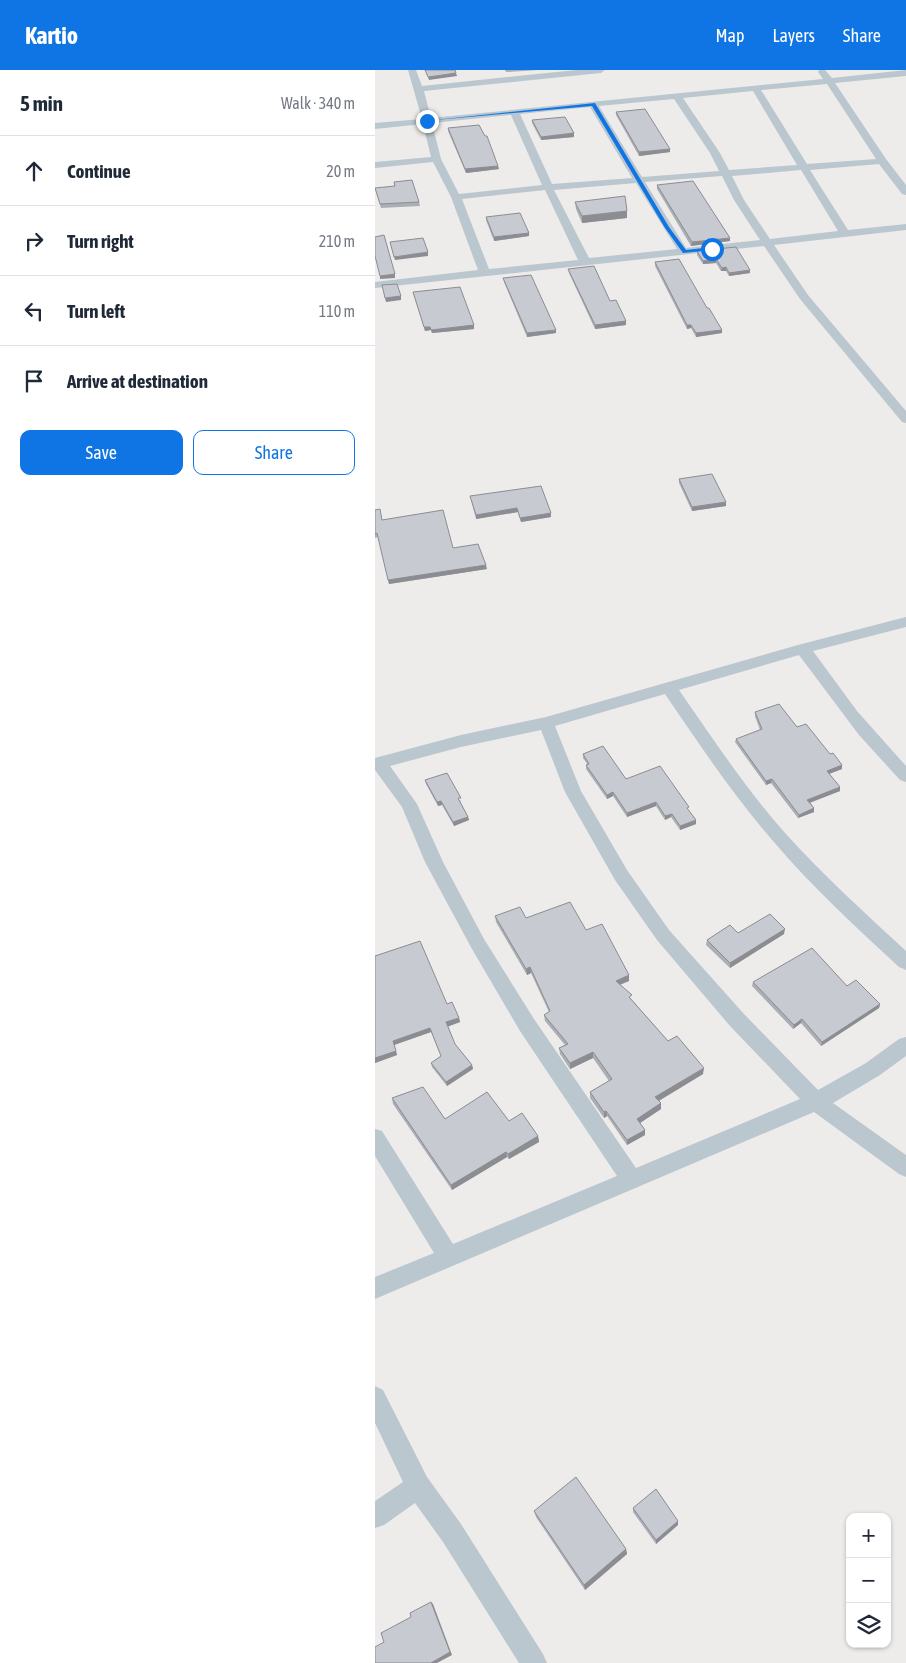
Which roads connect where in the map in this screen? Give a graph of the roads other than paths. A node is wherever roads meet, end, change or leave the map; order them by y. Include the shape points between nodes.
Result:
1 (412, 70) edge
2 (491, 70) edge
3 (601, 70) edge
4 (820, 70) edge
5 (573, 71) edge
6 (906, 74) edge
7 (495, 80) junction
8 (829, 80) junction
9 (755, 87) junction
10 (419, 90) junction
11 (676, 95) junction
12 (593, 104) junction
13 (513, 112) junction
14 (427, 121) junction
15 (375, 126) edge
16 (436, 159) junction
17 (882, 161) junction
18 (375, 165) edge
19 (804, 167) junction
20 (724, 173) junction
21 (639, 180) junction
22 (549, 187) junction
23 (906, 192) edge
24 (456, 197) junction
25 (906, 227) edge
26 (844, 233) junction
27 (766, 241) junction
28 (685, 252) junction
29 (585, 262) junction
30 (485, 274) junction
31 (375, 284) edge
32 (906, 419) edge
33 (906, 622) edge
34 (803, 649) junction
35 (669, 688) junction
36 (547, 723) junction
37 (377, 763) edge
38 (906, 776) edge
39 (906, 962) edge
40 (906, 1045) edge
41 (816, 1102) junction
42 (375, 1138) edge
43 (906, 1167) edge
44 (632, 1180) junction
45 (447, 1256) junction
46 (375, 1288) edge
47 (375, 1398) edge
48 (417, 1486) junction
49 (375, 1516) edge
50 (534, 1663) edge

1 - 10 street
2 - 7 street
3 - 5 street
4 - 8 street
5 - 7 street
6 - 8 street
7 - 10 street
8 - 9 street
8 - 17 street
9 - 11 street
9 - 19 street
10 - 14 street
11 - 12 street
11 - 20 street via 700,129
12 - 13 street
12 - 21 street
13 - 14 street
13 - 22 street
14 - 15 street
14 - 16 street
16 - 18 street
16 - 24 street
17 - 19 street
17 - 23 street
19 - 20 street
19 - 26 street
20 - 21 street
20 - 27 street
21 - 22 street
21 - 28 street
22 - 24 street
22 - 29 street
24 - 30 street
25 - 26 street
26 - 27 street
27 - 28 street
27 - 32 street via 804,297
28 - 29 street
29 - 30 street
30 - 31 street
33 - 34 street
34 - 35 street
34 - 38 street via 847,710
35 - 36 street
35 - 39 street via 720,763 796,857
36 - 37 street
36 - 41 street via 573,792 621,876 663,935 737,1020
37 - 44 street via 409,804 434,862 527,1025
40 - 41 street via 873,1069
41 - 43 street
41 - 44 street
42 - 45 street
44 - 45 street
45 - 46 street
47 - 48 street
48 - 49 street
48 - 50 street via 452,1534

